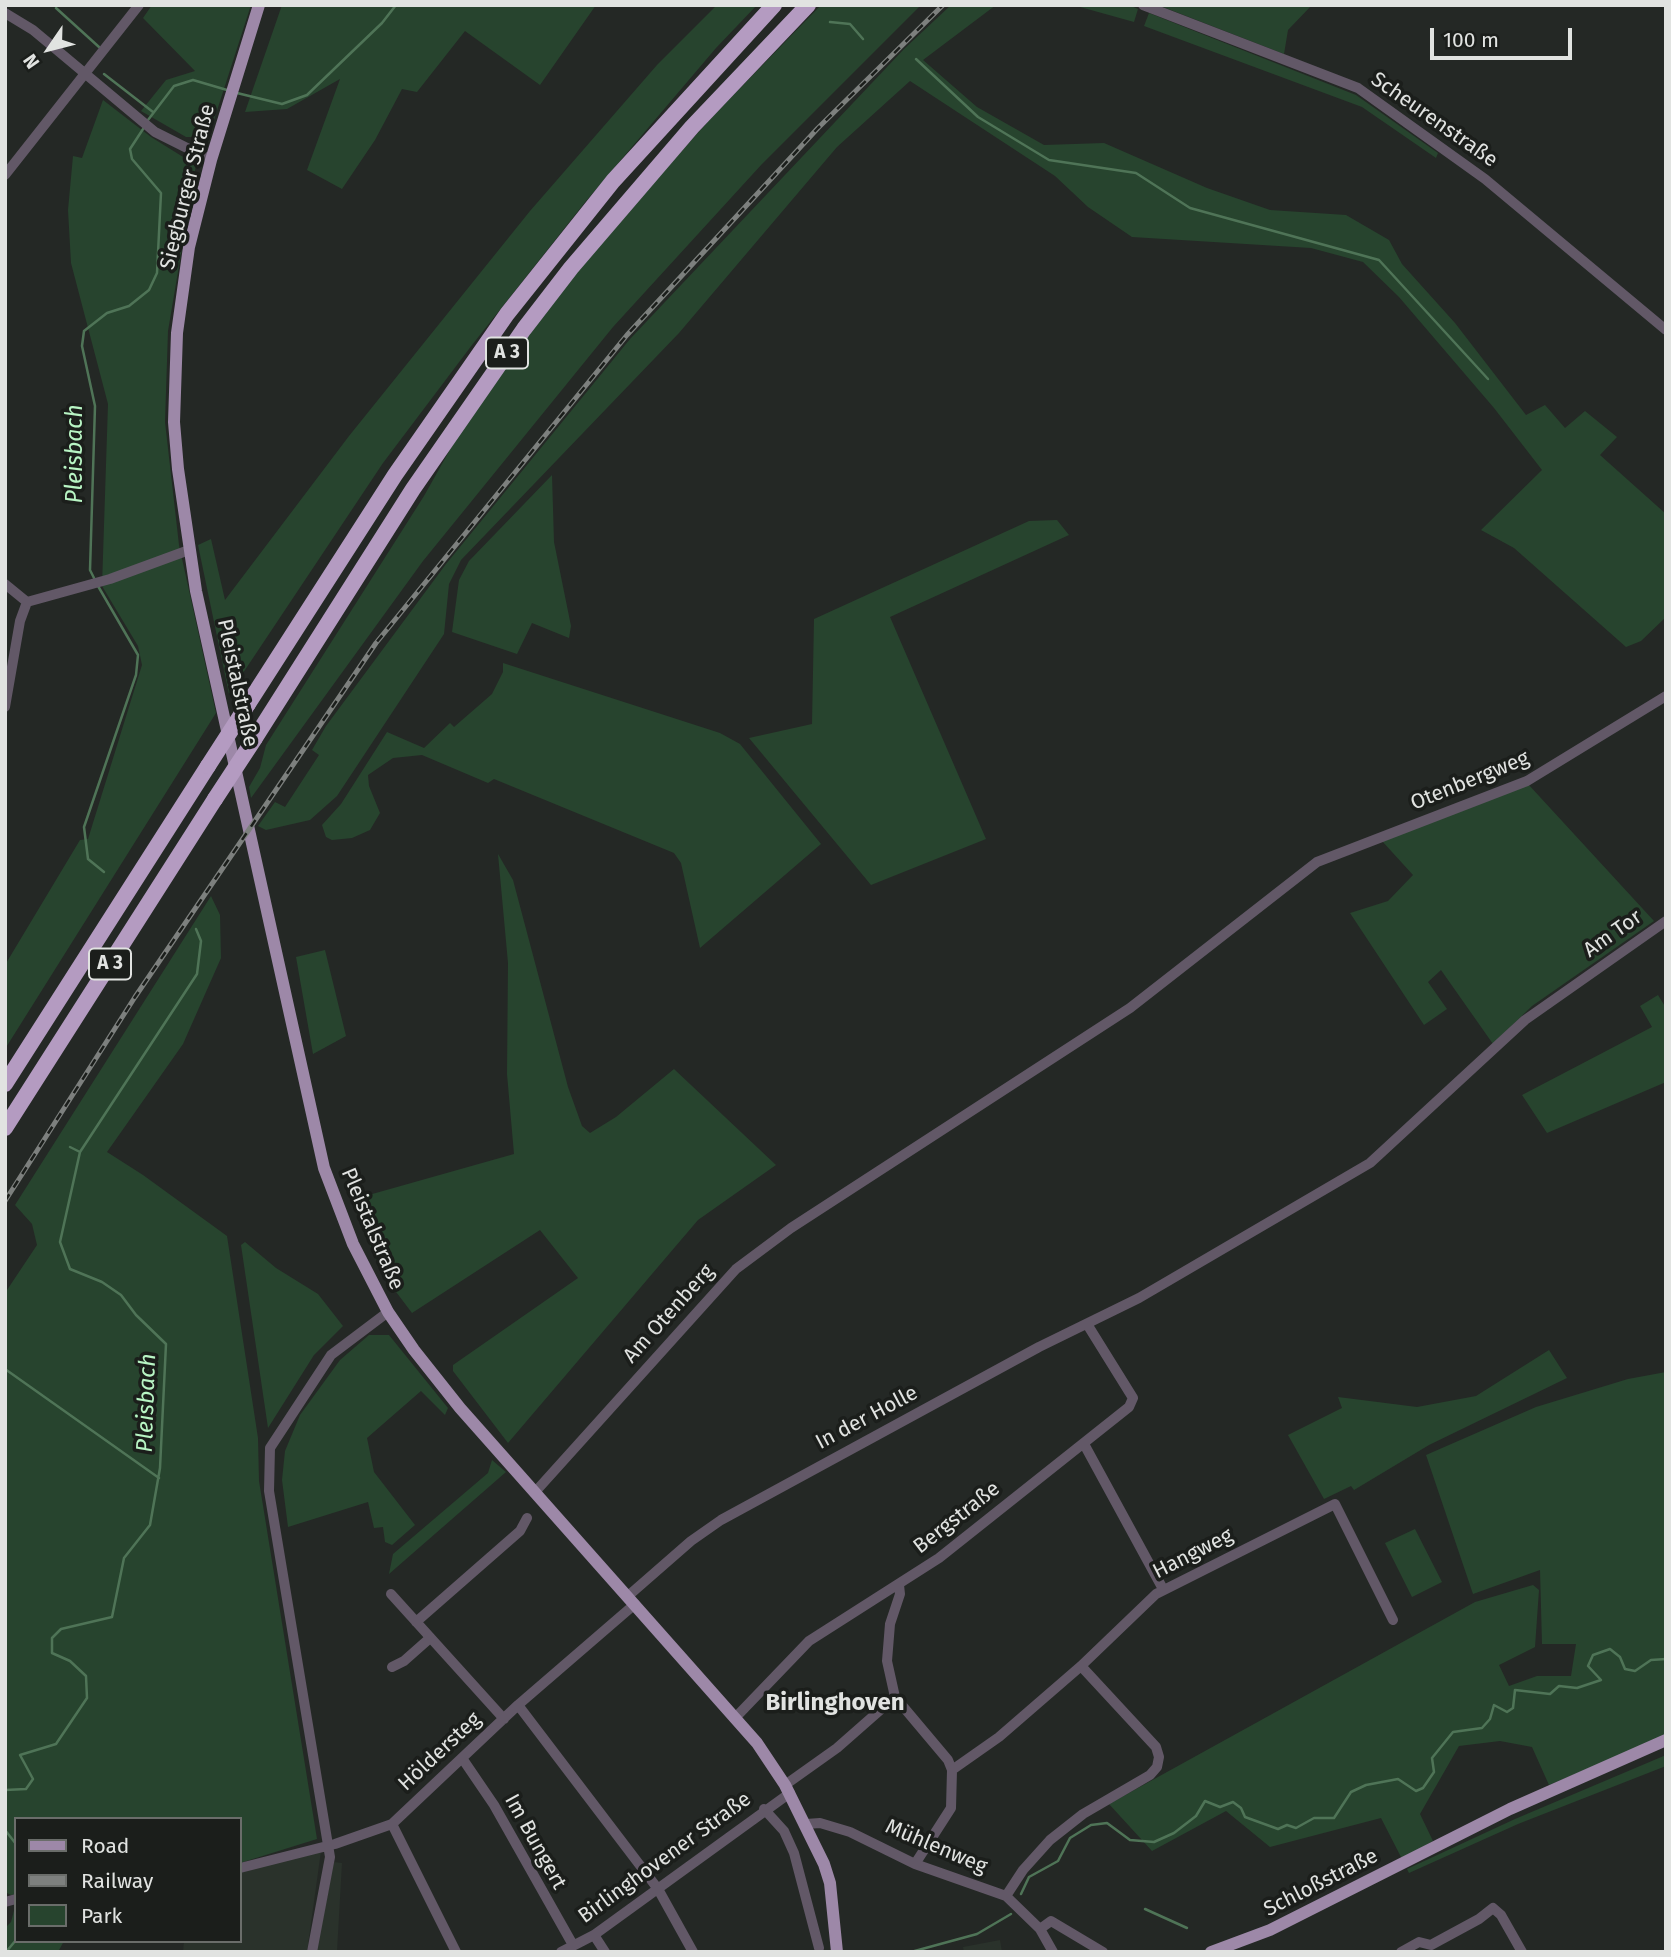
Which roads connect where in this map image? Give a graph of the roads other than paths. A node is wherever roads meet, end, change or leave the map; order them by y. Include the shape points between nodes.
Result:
1 (139, 5) edge
2 (259, 5) edge
3 (774, 5) edge
4 (808, 5) edge
5 (1143, 5) edge
6 (5, 13) edge
7 (86, 75) junction
8 (211, 160) junction
9 (5, 175) edge
10 (1666, 330) edge
11 (189, 550) junction
12 (5, 584) edge
13 (26, 602) junction
14 (1666, 695) edge
15 (5, 707) edge
16 (1666, 921) edge
17 (5, 1084) edge
18 (5, 1128) edge
19 (854, 1188) joint
20 (1139, 1298) joint
21 (388, 1312) junction
22 (1087, 1324) junction
23 (1084, 1444) junction
24 (536, 1491) junction
25 (527, 1518) dead end
26 (899, 1585) junction
27 (1163, 1589) junction
28 (391, 1594) dead end
29 (632, 1600) junction
30 (1393, 1620) dead end
31 (415, 1622) junction
32 (430, 1638) junction
33 (1081, 1666) junction
34 (392, 1667) dead end
35 (895, 1697) junction
36 (519, 1705) junction
37 (504, 1718) junction
38 (735, 1718) junction
39 (1666, 1740) edge
40 (462, 1758) junction
41 (951, 1770) junction
42 (788, 1789) junction
43 (764, 1809) junction
44 (392, 1824) junction
45 (806, 1824) junction
46 (329, 1845) junction
47 (915, 1864) junction
48 (242, 1867) edge
49 (658, 1889) junction
50 (1006, 1896) junction
51 (1040, 1929) junction
52 (594, 1935) junction
53 (573, 1945) junction
54 (819, 1948) dead end
55 (1228, 1950) edge
56 (312, 1952) edge
57 (456, 1952) edge
58 (561, 1952) edge
59 (604, 1952) edge
60 (693, 1952) edge
61 (837, 1952) edge
62 (1053, 1952) edge
63 (1103, 1952) edge
64 (1211, 1952) edge
65 (1401, 1952) edge
66 (1522, 1952) edge

1 - 7 street
2 - 8 main road, Siegburger Straße
3 - 17 highway, A 3, bridge via 613,181 508,314 395,475
4 - 18 highway, A 3, bridge via 682,137 524,329 413,489
5 - 10 street, Scheurenstraße via 1358,88 1485,179
6 - 7 street via 33,30
7 - 8 street via 155,132
7 - 9 street
8 - 11 main road, Siegburger Straße via 189,247 177,333 174,422
11 - 13 street via 110,579
11 - 21 main road, Pleistalstraße via 324,1168 353,1244
12 - 13 street
13 - 15 street
14 - 19 street, Otenbergweg via 1527,781 1317,862 1130,1008
16 - 20 street, Am Tor via 1525,1020 1370,1163
19 - 24 street, Am Otenberg via 736,1269
20 - 22 street, In der Holle
21 - 24 main road, Pleistalstraße via 460,1408
21 - 46 street via 331,1355 270,1448 270,1490
22 - 23 street, Bergstraße via 1133,1398 1129,1407
22 - 29 street, In der Holle via 721,1520 691,1541
23 - 26 street, Bergstraße
23 - 27 street
24 - 29 main road, Pleistalstraße
25 - 31 street via 520,1531
26 - 35 street via 887,1661
26 - 38 street, Bergstraße via 803,1646
27 - 30 street, Hangweg via 1335,1504
27 - 33 street, Hangweg
28 - 31 street
29 - 36 street, Höldersteg
29 - 38 main road, Pleistalstraße
31 - 32 street
32 - 34 street
32 - 37 street
33 - 41 street, Hangweg via 999,1737
33 - 50 street via 1156,1747 1157,1767 1050,1840
35 - 41 street via 948,1760
35 - 42 street, Birlinghovener Straße
36 - 37 street, Höldersteg
36 - 49 street
37 - 40 street, Höldersteg
38 - 42 main road, Pleistalstraße
39 - 55 main road, Schloßstraße via 1570,1781
40 - 44 street, Höldersteg
40 - 53 street, Im Bungert via 494,1805
41 - 47 street via 951,1808
42 - 43 street, Birlinghovener Straße
42 - 45 main road, Pleistalstraße
43 - 49 street, Birlinghovener Straße
43 - 54 street via 784,1831 794,1853
44 - 46 street, Höldersteg
44 - 57 street
45 - 47 street, Mühlenweg via 850,1832
45 - 61 main road, Pleistalstraße via 830,1883
46 - 48 street, Höldersteg
46 - 56 street
47 - 50 street, Mühlenweg
49 - 52 street, Birlinghovener Straße
49 - 60 street
50 - 51 street, Mühlenweg
51 - 62 street, Mühlenweg
51 - 63 street via 1051,1921
52 - 53 street, Birlinghovener Straße
52 - 59 street
53 - 58 street, Birlinghovener Straße
55 - 64 main road, Schloßstraße
65 - 66 street via 1419,1942 1431,1945 1493,1908 1502,1915

